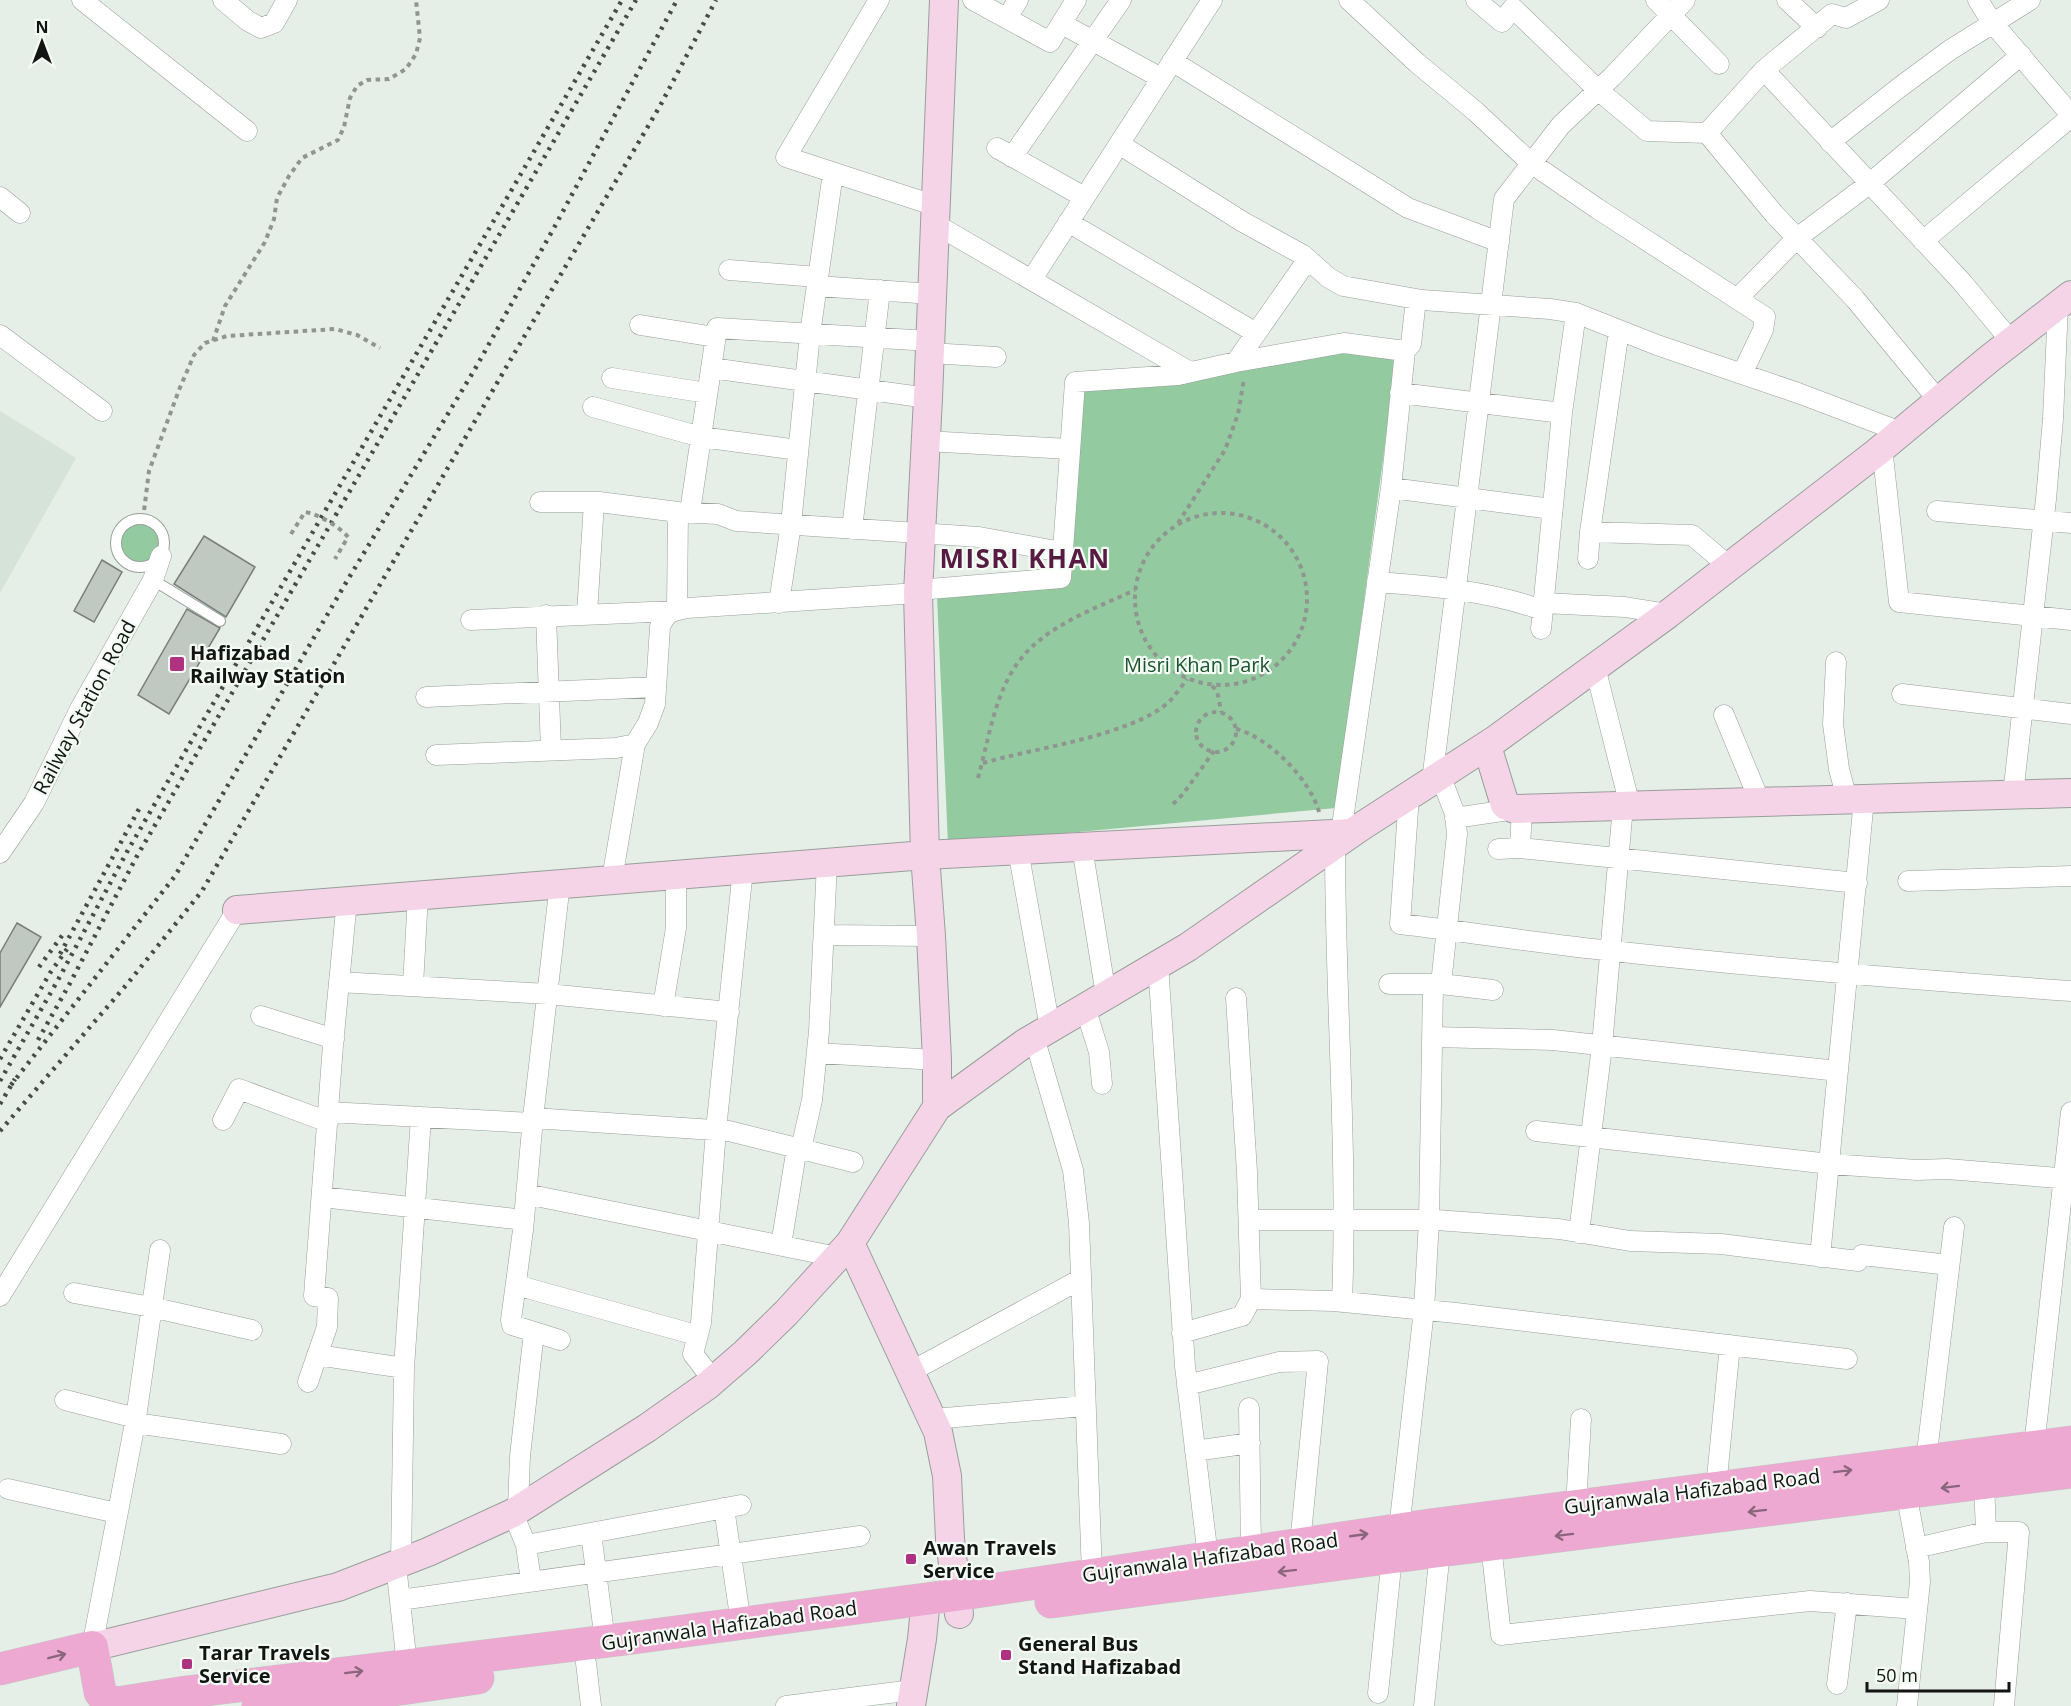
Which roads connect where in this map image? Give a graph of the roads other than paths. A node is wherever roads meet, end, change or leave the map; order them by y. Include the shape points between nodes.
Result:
1 (82, 0) edge
2 (223, 0) edge
3 (287, 0) edge
4 (879, 0) edge
5 (944, 0) edge
6 (973, 0) edge
7 (1018, 0) edge
8 (1076, 0) edge
9 (1121, 0) edge
10 (1212, 0) edge
11 (1349, 0) edge
12 (1476, 0) edge
13 (1656, 0) edge
14 (1685, 0) edge
15 (1787, 0) edge
16 (1879, 0) edge
17 (1978, 0) edge
18 (2030, 0) edge
19 (1671, 15) junction
20 (1007, 18) junction
21 (1993, 23) junction
22 (1062, 24) junction
23 (1817, 28) junction
24 (1092, 41) junction
25 (2021, 55) junction
26 (1172, 61) junction
27 (1719, 64) dead end
28 (1764, 70) junction
29 (1161, 78) junction
30 (1598, 90) junction
31 (2071, 116) edge
32 (247, 131) dead end
33 (1707, 133) junction
34 (1830, 142) junction
35 (1119, 144) junction
36 (1531, 163) junction
37 (833, 173) junction
38 (1869, 184) junction
39 (0, 197) edge
40 (1084, 197) junction
41 (20, 213) dead end
42 (935, 215) junction
43 (1068, 222) junction
44 (1797, 238) junction
45 (1923, 241) junction
46 (1499, 242) junction
47 (1308, 259) junction
48 (729, 270) dead end
49 (1032, 279) junction
50 (818, 281) junction
51 (880, 290) junction
52 (932, 294) junction
53 (1416, 299) junction
54 (1737, 299) junction
55 (2064, 300) edge
56 (1491, 306) junction
57 (1576, 314) junction
58 (640, 324) dead end
59 (1619, 330) junction
60 (1256, 333) junction
61 (810, 334) junction
62 (0, 335) edge
63 (715, 337) junction
64 (875, 337) junction
65 (2011, 341) junction
66 (930, 347) junction
67 (1404, 351) junction
68 (996, 357) dead end
69 (1240, 361) junction
70 (711, 368) junction
71 (1190, 372) junction
72 (1742, 374) junction
73 (612, 378) dead end
74 (805, 381) junction
75 (869, 390) junction
76 (707, 393) junction
77 (1400, 393) junction
78 (928, 398) junction
79 (1938, 400) junction
80 (1479, 403) junction
81 (593, 407) dead end
82 (102, 411) dead end
83 (1562, 413) junction
84 (2062, 420) edge
85 (701, 437) junction
86 (1891, 439) junction
87 (926, 441) junction
88 (1069, 449) junction
89 (798, 450) junction
90 (1390, 488) junction
91 (1467, 497) junction
92 (540, 502) dead end
93 (594, 502) junction
94 (1552, 509) junction
95 (1937, 511) dead end
96 (684, 512) junction
97 (2044, 520) junction
98 (2071, 523) edge
99 (791, 524) junction
100 (852, 529) junction
101 (1590, 532) junction
102 (921, 533) junction
103 (1062, 552) junction
104 (161, 556) junction
105 (1588, 559) dead end
106 (1729, 566) junction
107 (153, 580) junction
108 (1377, 582) junction
109 (1455, 589) junction
110 (918, 592) junction
111 (779, 603) junction
112 (676, 610) junction
113 (587, 614) junction
114 (1542, 614) junction
115 (1668, 614) junction
116 (546, 615) junction
117 (2033, 615) junction
118 (471, 620) dead end
119 (2071, 620) edge
120 (220, 621) dead end
121 (1836, 662) dead end
122 (1595, 668) junction
123 (656, 687) junction
124 (549, 692) junction
125 (1902, 694) dead end
126 (426, 697) dead end
127 (2023, 708) junction
128 (2071, 714) edge
129 (1724, 715) dead end
130 (635, 744) junction
131 (1487, 746) junction
132 (551, 750) junction
133 (436, 755) dead end
134 (1427, 784) junction
135 (2071, 793) edge
136 (2013, 795) junction
137 (1856, 799) junction
138 (1760, 802) junction
139 (1626, 806) junction
140 (1519, 809) junction
141 (1455, 818) junction
142 (1338, 836) junction
143 (1082, 847) junction
144 (1520, 848) junction
145 (1498, 849) dead end
146 (1018, 850) junction
147 (0, 854) edge
148 (925, 855) junction
149 (1618, 858) junction
150 (827, 863) junction
151 (743, 869) junction
152 (676, 874) junction
153 (2071, 876) edge
154 (612, 879) junction
155 (1908, 881) dead end
156 (560, 884) junction
157 (1857, 884) junction
158 (418, 895) junction
159 (347, 900) junction
160 (237, 910) joint
161 (1446, 929) junction
162 (824, 934) junction
163 (931, 936) junction
164 (1610, 951) junction
165 (1158, 964) junction
166 (1848, 974) junction
167 (339, 982) junction
168 (1389, 984) dead end
169 (1437, 984) junction
170 (413, 986) junction
171 (1493, 990) dead end
172 (2071, 991) edge
173 (548, 994) junction
174 (1236, 998) dead end
175 (1095, 1001) junction
176 (663, 1006) junction
177 (729, 1012) junction
178 (261, 1016) dead end
179 (1042, 1033) junction
180 (1433, 1037) junction
181 (334, 1039) junction
182 (1602, 1046) junction
183 (817, 1053) junction
184 (937, 1060) junction
185 (1838, 1071) junction
186 (1102, 1084) dead end
187 (937, 1107) junction
188 (2071, 1112) edge
189 (328, 1117) junction
190 (421, 1118) junction
191 (223, 1120) dead end
192 (533, 1121) junction
193 (716, 1130) junction
194 (1536, 1131) dead end
195 (1590, 1138) junction
196 (799, 1148) junction
197 (854, 1162) dead end
198 (1830, 1164) junction
199 (2067, 1179) edge
200 (526, 1194) junction
201 (322, 1197) junction
202 (415, 1207) junction
203 (524, 1220) junction
204 (1249, 1220) junction
205 (1430, 1220) junction
206 (1344, 1221) junction
207 (1954, 1227) dead end
208 (708, 1231) junction
209 (1579, 1233) junction
210 (781, 1245) junction
211 (159, 1250) dead end
212 (843, 1250) junction
213 (1820, 1257) junction
214 (1949, 1266) junction
215 (1081, 1279) junction
216 (516, 1285) junction
217 (74, 1293) dead end
218 (0, 1296) edge
219 (1251, 1299) junction
220 (1342, 1302) junction
221 (152, 1307) junction
222 (1424, 1310) junction
223 (252, 1330) dead end
224 (534, 1332) junction
225 (1182, 1333) junction
226 (696, 1335) junction
227 (560, 1340) dead end
228 (1730, 1345) junction
229 (317, 1355) junction
230 (1847, 1359) dead end
231 (404, 1368) junction
232 (910, 1372) junction
233 (713, 1380) junction
234 (308, 1382) dead end
235 (1187, 1386) junction
236 (65, 1400) dead end
237 (1085, 1406) junction
238 (1249, 1407) dead end
239 (933, 1419) junction
240 (1581, 1419) dead end
241 (135, 1420) junction
242 (2071, 1442) edge
243 (1250, 1443) junction
244 (281, 1444) dead end
245 (2034, 1447) junction
246 (1195, 1451) junction
247 (1926, 1461) junction
248 (2071, 1472) edge
249 (1984, 1482) junction
250 (1716, 1488) junction
251 (8, 1489) dead end
252 (1906, 1492) junction
253 (1576, 1506) junction
254 (516, 1511) junction
255 (117, 1513) junction
256 (1986, 1532) junction
257 (591, 1533) junction
258 (860, 1536) dead end
259 (1396, 1543) junction
260 (1300, 1544) junction
261 (526, 1545) junction
262 (1491, 1545) junction
263 (1916, 1548) junction
264 (1251, 1551) junction
265 (1440, 1551) junction
266 (732, 1554) junction
267 (1208, 1557) junction
268 (398, 1564) junction
269 (596, 1573) junction
270 (1092, 1574) junction
271 (531, 1581) junction
272 (400, 1600) junction
273 (1847, 1603) junction
274 (942, 1606) junction
275 (1917, 1609) junction
276 (741, 1623) junction
277 (92, 1647) junction
278 (596, 1652) junction
279 (407, 1665) junction
280 (0, 1669) edge
281 (1837, 1684) dead end
282 (1378, 1694) dead end
283 (912, 1698) edge
284 (330, 1702) edge
285 (258, 1706) edge
286 (591, 1706) edge
287 (786, 1706) edge
288 (1424, 1706) edge
289 (1906, 1706) edge
290 (2004, 1706) edge

1 - 32 street
2 - 3 street via 261,28 274,23
4 - 37 street via 786,157
5 - 42 street
6 - 20 street
7 - 20 street
8 - 22 street
9 - 24 street
10 - 26 street
11 - 36 street
12 - 30 street via 1502,22 1513,8
13 - 19 street
14 - 19 street
15 - 23 street
16 - 23 street via 1846,18 1832,14
17 - 21 street
18 - 21 street
19 - 27 street
19 - 30 street
20 - 22 street via 1050,42
21 - 25 street
21 - 34 street via 1950,50
22 - 24 street
23 - 28 street
24 - 29 street
24 - 40 street via 1005,153
25 - 31 street
25 - 38 street
26 - 29 street
26 - 46 street via 1408,208
28 - 33 street
28 - 34 street
29 - 35 street
30 - 33 street via 1647,131
30 - 36 street via 1561,124
31 - 45 street
33 - 44 street
34 - 38 street
35 - 40 street
35 - 47 street
36 - 46 street via 1504,199
36 - 54 street
37 - 42 street
37 - 50 street
38 - 44 street
38 - 45 street
39 - 41 street
40 - 43 street
42 - 49 street
42 - 52 street
43 - 49 street
43 - 60 street
44 - 54 street
44 - 79 street via 1855,299
45 - 65 street
46 - 56 street
47 - 53 street via 1343,286
47 - 60 street
48 - 50 street
49 - 71 street
50 - 51 street
50 - 61 street
51 - 52 street
51 - 64 street
52 - 66 street
53 - 56 street
53 - 67 street via 1411,344
54 - 72 street via 1765,317 1763,330
55 - 65 street
55 - 84 street
56 - 57 street
56 - 80 street
57 - 59 street
57 - 83 street
58 - 63 street
59 - 72 street
59 - 101 street
60 - 69 street
61 - 63 street via 717,328
61 - 64 street
61 - 74 street
62 - 82 street
63 - 70 street
64 - 66 street
64 - 75 street
65 - 79 street
66 - 68 street
66 - 78 street
67 - 69 street via 1344,343
67 - 77 street
69 - 71 street
70 - 74 street
70 - 76 street
71 - 88 street via 1076,381
72 - 86 street via 1798,393
73 - 76 street
74 - 75 street
74 - 89 street
75 - 78 street
75 - 100 street
76 - 85 street
77 - 80 street
77 - 90 street
78 - 87 street
79 - 86 street
80 - 83 street
80 - 91 street
81 - 85 street
83 - 94 street
84 - 97 street
85 - 89 street
85 - 96 street
86 - 106 street
86 - 117 street via 1899,602
87 - 88 street
87 - 102 street
88 - 103 street
89 - 99 street
90 - 91 street
90 - 108 street
91 - 94 street
91 - 109 street
92 - 93 street
93 - 96 street
93 - 113 street
94 - 114 street
95 - 97 street
96 - 99 street via 718,514 736,521
96 - 112 street
97 - 98 street
97 - 117 street
99 - 100 street
99 - 111 street
100 - 102 street
101 - 105 street
101 - 106 street via 1692,535
102 - 103 street via 980,537
102 - 110 street
103 - 110 street via 1061,578
104 - 104 lane via 148,566 125,562 117,552 116,541 122,526 143,519 156,525 165,544
104 - 107 street, Railway Station Road
106 - 115 street
107 - 120 lane
107 - 147 street, Railway Station Road via 80,709 34,802
108 - 109 street
108 - 142 street
109 - 114 street via 1518,602
109 - 134 street
110 - 111 street
110 - 148 street
111 - 112 street
112 - 113 street
112 - 123 street via 664,618 660,627
113 - 116 street
114 - 115 street via 1625,607
115 - 122 street
116 - 118 street
116 - 124 street
117 - 119 street
117 - 127 street
121 - 137 street via 1833,724 1839,770
122 - 131 street
122 - 139 street
123 - 124 street
123 - 130 street via 648,723
124 - 126 street
124 - 132 street
125 - 127 street
127 - 128 street
127 - 136 street
129 - 138 street
130 - 132 street
130 - 154 street
131 - 134 street
131 - 140 street via 1505,805
132 - 133 street
134 - 141 street
134 - 142 street
134 - 161 street via 1401,924
135 - 136 street
136 - 137 street
137 - 138 street
137 - 157 street
138 - 139 street
139 - 140 street
139 - 149 street
140 - 141 street
140 - 144 street
141 - 161 street via 1457,834
142 - 143 street
142 - 165 street via 1188,947
142 - 206 street via 1337,992
143 - 146 street
143 - 175 street
144 - 145 street
144 - 149 street
146 - 148 street
146 - 179 street
148 - 150 street
148 - 163 street
149 - 157 street
149 - 164 street
150 - 151 street
150 - 162 street
151 - 152 street
151 - 177 street
152 - 154 street
152 - 176 street via 676,928
153 - 155 street
154 - 156 street
156 - 158 street
156 - 173 street
157 - 166 street
158 - 159 street
158 - 170 street
159 - 160 street
159 - 167 street
160 - 218 street
161 - 164 street
161 - 169 street
162 - 163 street
162 - 183 street
163 - 184 street
164 - 166 street
164 - 182 street
165 - 175 street
165 - 225 street
166 - 172 street
166 - 185 street
167 - 170 street
167 - 181 street
168 - 169 street
169 - 171 street
169 - 180 street
170 - 173 street
173 - 176 street
173 - 192 street
174 - 204 street
175 - 179 street
175 - 186 street
176 - 177 street
177 - 193 street
178 - 181 street
179 - 187 street
179 - 215 street via 1073,1170
180 - 182 street via 1553,1040
180 - 205 street
181 - 189 street
182 - 185 street
182 - 195 street
183 - 184 street
183 - 196 street via 812,1100
184 - 187 street
185 - 198 street
187 - 212 street
188 - 199 street
189 - 190 street
189 - 191 street via 239,1089
189 - 201 street
190 - 192 street
190 - 202 street
192 - 193 street
192 - 200 street
193 - 196 street
193 - 208 street
194 - 195 street
195 - 198 street
195 - 209 street
196 - 197 street
196 - 210 street
198 - 199 street
198 - 213 street
199 - 245 street
200 - 203 street
200 - 208 street
201 - 202 street
201 - 229 street via 314,1296 328,1298 327,1327
202 - 203 street
202 - 231 street
203 - 216 street
204 - 206 street
204 - 219 street
205 - 206 street
205 - 209 street
205 - 222 street
206 - 220 street
207 - 214 street
208 - 210 street
208 - 226 street via 701,1323
209 - 213 street via 1630,1241 1721,1244
210 - 212 street
211 - 221 street
212 - 232 street
212 - 233 street via 786,1313
213 - 214 street via 1858,1261 1862,1255
214 - 247 street
215 - 232 street
215 - 237 street
216 - 224 street via 512,1325
216 - 226 street
217 - 221 street
219 - 220 street
219 - 225 street via 1242,1316
220 - 222 street
221 - 223 street
221 - 241 street
222 - 228 street
222 - 259 street
224 - 227 street
224 - 254 street
225 - 235 street
226 - 233 street via 693,1354
228 - 230 street
228 - 250 street
229 - 231 street
229 - 234 street
231 - 268 street
232 - 239 street
233 - 254 street via 647,1428
235 - 246 street
235 - 260 street via 1279,1362 1318,1361
236 - 241 street
237 - 239 street
237 - 270 street
238 - 243 street
239 - 274 street via 947,1476 950,1539
240 - 253 street
241 - 244 street
241 - 255 street
242 - 245 main road, Gujranwala Hafizabad Road
243 - 246 street
243 - 264 street
245 - 247 main road, Gujranwala Hafizabad Road
246 - 267 street
250 -> 247 main road, Gujranwala Hafizabad Road
248 - 249 main road, Gujranwala Hafizabad Road
249 -> 252 main road, Gujranwala Hafizabad Road
249 - 256 street
250 - 253 main road, Gujranwala Hafizabad Road
251 - 255 street
252 -> 262 main road, Gujranwala Hafizabad Road
252 - 263 street
253 - 259 main road, Gujranwala Hafizabad Road
254 - 261 street
254 - 268 street
255 - 277 street
256 - 263 street
256 - 290 street via 2019,1532
257 - 261 street
257 - 266 street via 732,1507
257 - 269 street
258 - 266 street
260 -> 259 main road, Gujranwala Hafizabad Road
259 - 265 main road, Gujranwala Hafizabad Road
259 -> 274 main road, Gujranwala Hafizabad Road
259 - 282 street
260 - 264 main road, Gujranwala Hafizabad Road
261 - 271 street
262 - 265 main road, Gujranwala Hafizabad Road
262 - 273 street via 1501,1635 1810,1601
263 - 275 street via 1920,1582
264 - 267 main road, Gujranwala Hafizabad Road
265 - 288 street
266 - 269 street
266 - 276 street
267 - 270 main road, Gujranwala Hafizabad Road
268 - 272 street
268 - 277 street via 338,1587
269 - 271 street
269 - 278 street
270 - 274 main road, Gujranwala Hafizabad Road
271 - 272 street
272 - 279 street
273 - 275 street
273 - 281 street
274 - 276 main road, Gujranwala Hafizabad Road
274 - 278 main road, Gujranwala Hafizabad Road
274 - 283 street
275 - 289 street
276 - 278 main road, Gujranwala Hafizabad Road
277 -> 279 main road, Gujranwala Hafizabad Road via 100,1692 106,1700 117,1703
280 -> 277 main road
278 - 279 main road, Gujranwala Hafizabad Road
278 - 284 main road, Gujranwala Hafizabad Road
278 - 286 street
283 - 287 street
284 - 285 main road, Gujranwala Hafizabad Road

